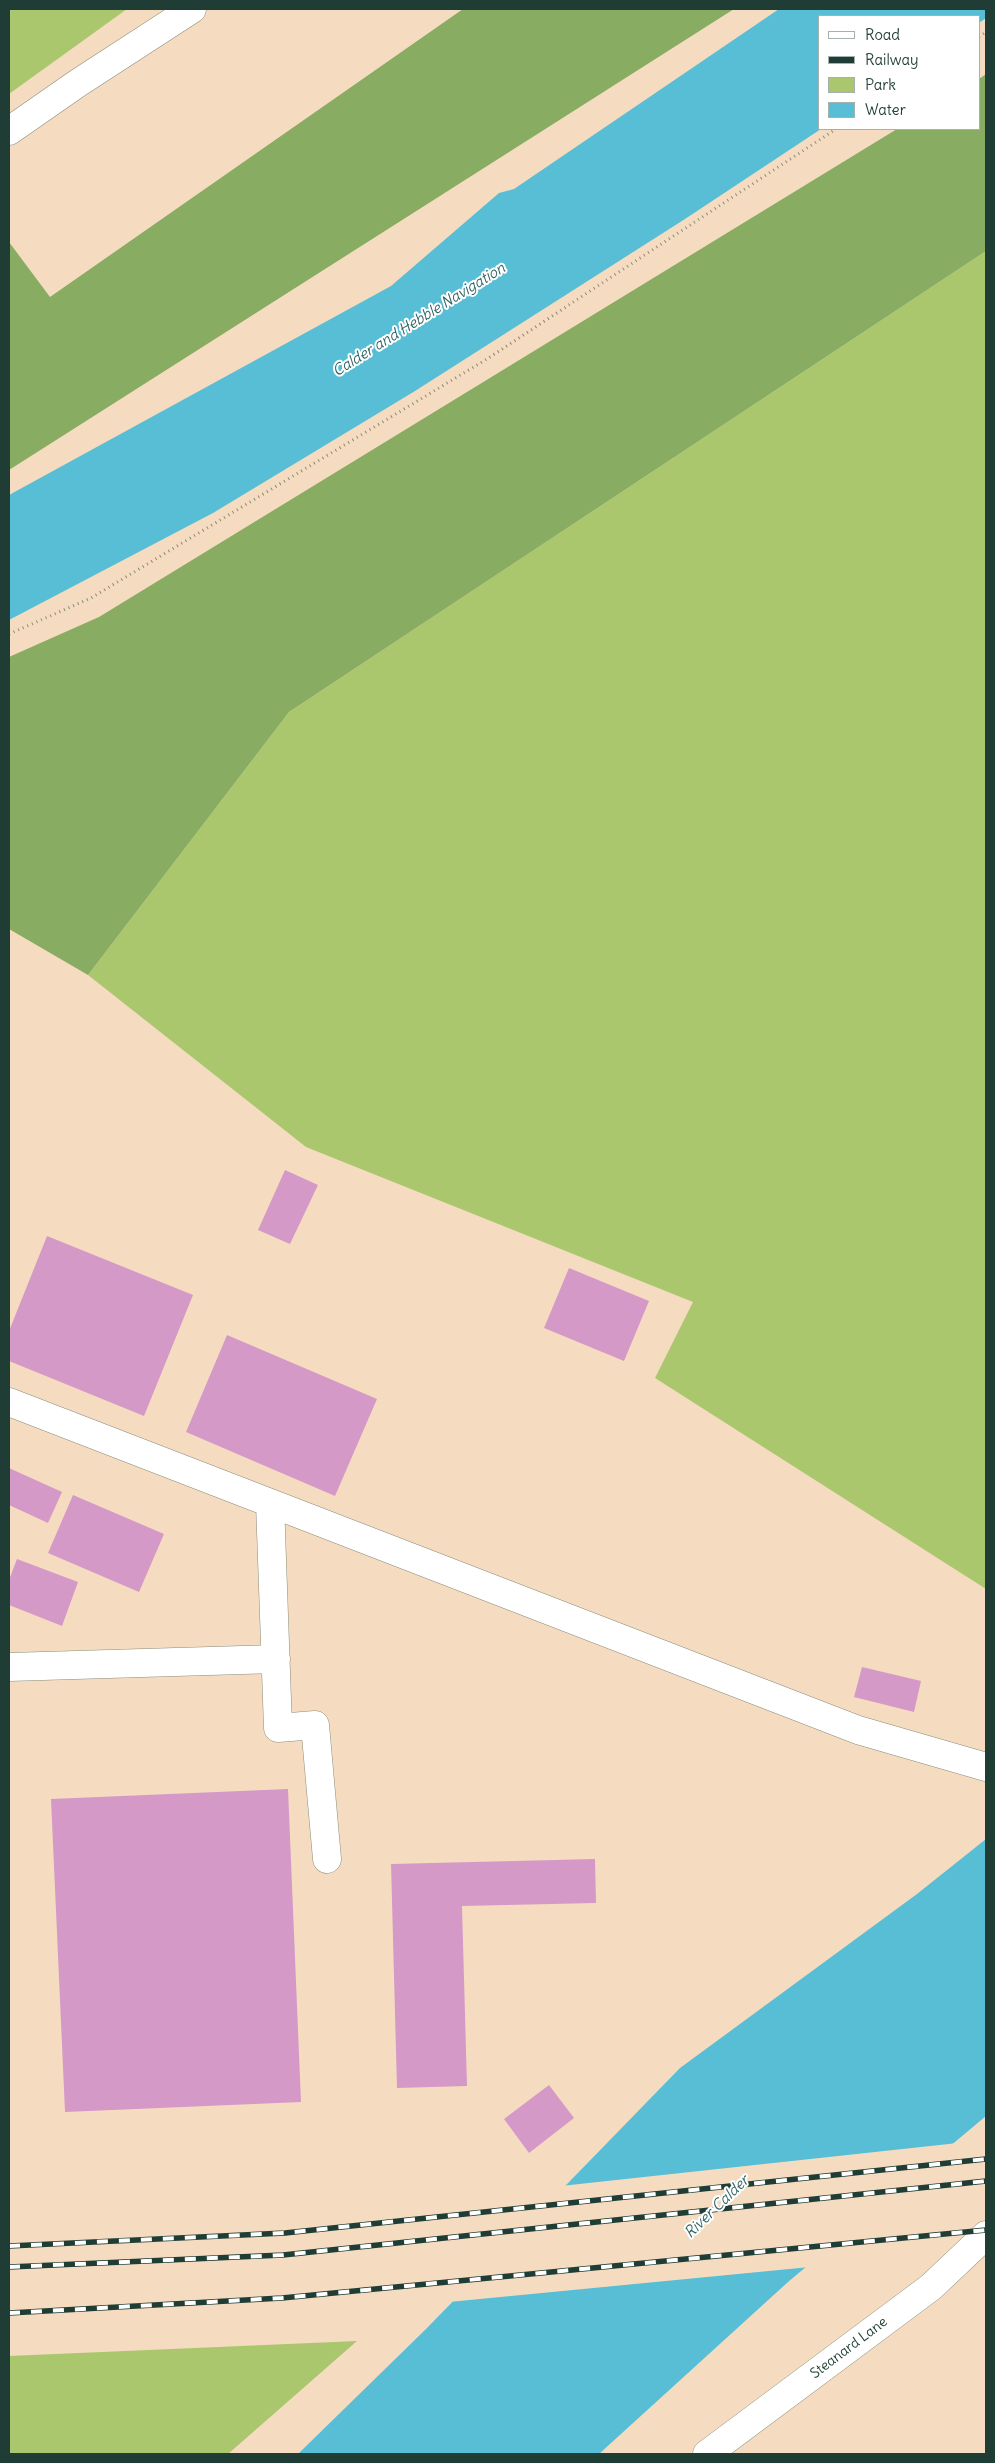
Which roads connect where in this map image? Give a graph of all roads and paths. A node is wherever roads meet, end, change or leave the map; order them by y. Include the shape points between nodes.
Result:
1 (192, 9) edge
2 (834, 130) edge
3 (9, 131) edge
4 (9, 634) edge
5 (9, 1402) edge
6 (270, 1503) junction
7 (276, 1659) junction
8 (9, 1667) edge
9 (986, 1767) edge
10 (327, 1859) dead end
11 (986, 2235) edge
12 (707, 2454) edge

1 - 3 street
2 - 4 path via 487,359 91,598
5 - 6 street
6 - 7 street
6 - 9 street via 858,1730
7 - 8 street
7 - 10 street via 278,1728 315,1725
11 - 12 street, Steanard Lane via 931,2287

